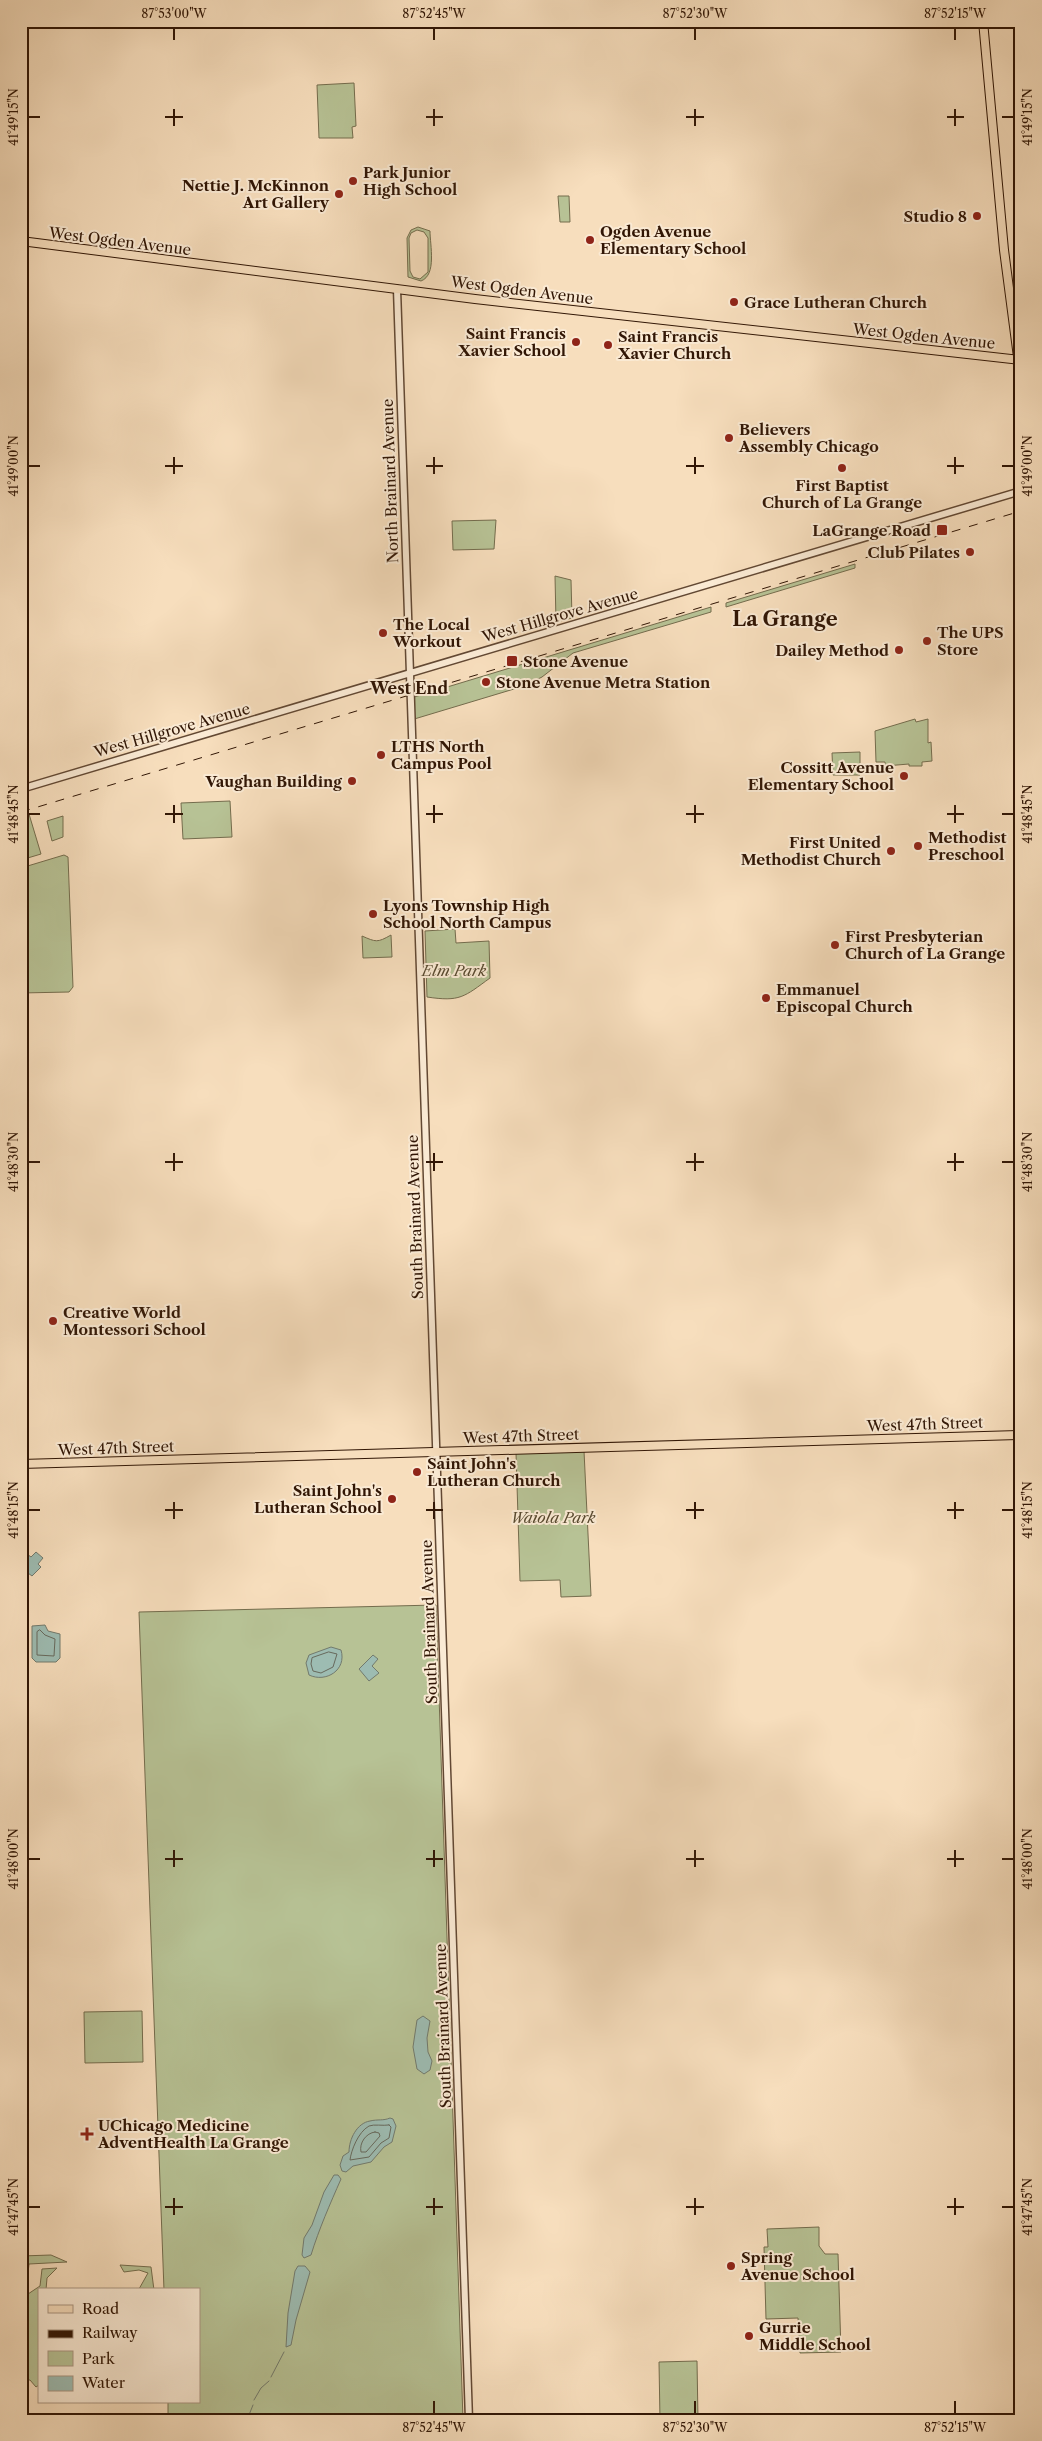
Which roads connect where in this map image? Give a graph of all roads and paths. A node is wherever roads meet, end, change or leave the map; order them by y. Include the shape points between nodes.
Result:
1 (983, 21) edge
2 (21, 241) edge
3 (397, 289) junction
4 (1020, 360) edge
5 (1021, 380) edge
6 (1021, 491) edge
7 (410, 673) junction
8 (21, 789) edge
9 (1021, 1435) edge
10 (436, 1452) junction
11 (21, 1464) edge
12 (469, 2420) edge

1 - 4 main road via 1004,250
2 - 3 main road, West Ogden Avenue
3 - 4 main road, West Ogden Avenue
3 - 7 street, North Brainard Avenue
4 - 5 main road
6 - 7 street, West Hillgrove Avenue
7 - 8 street, West Hillgrove Avenue
7 - 10 street, South Brainard Avenue
9 - 10 main road, West 47th Street
10 - 11 main road, West 47th Street
10 - 12 street, South Brainard Avenue

